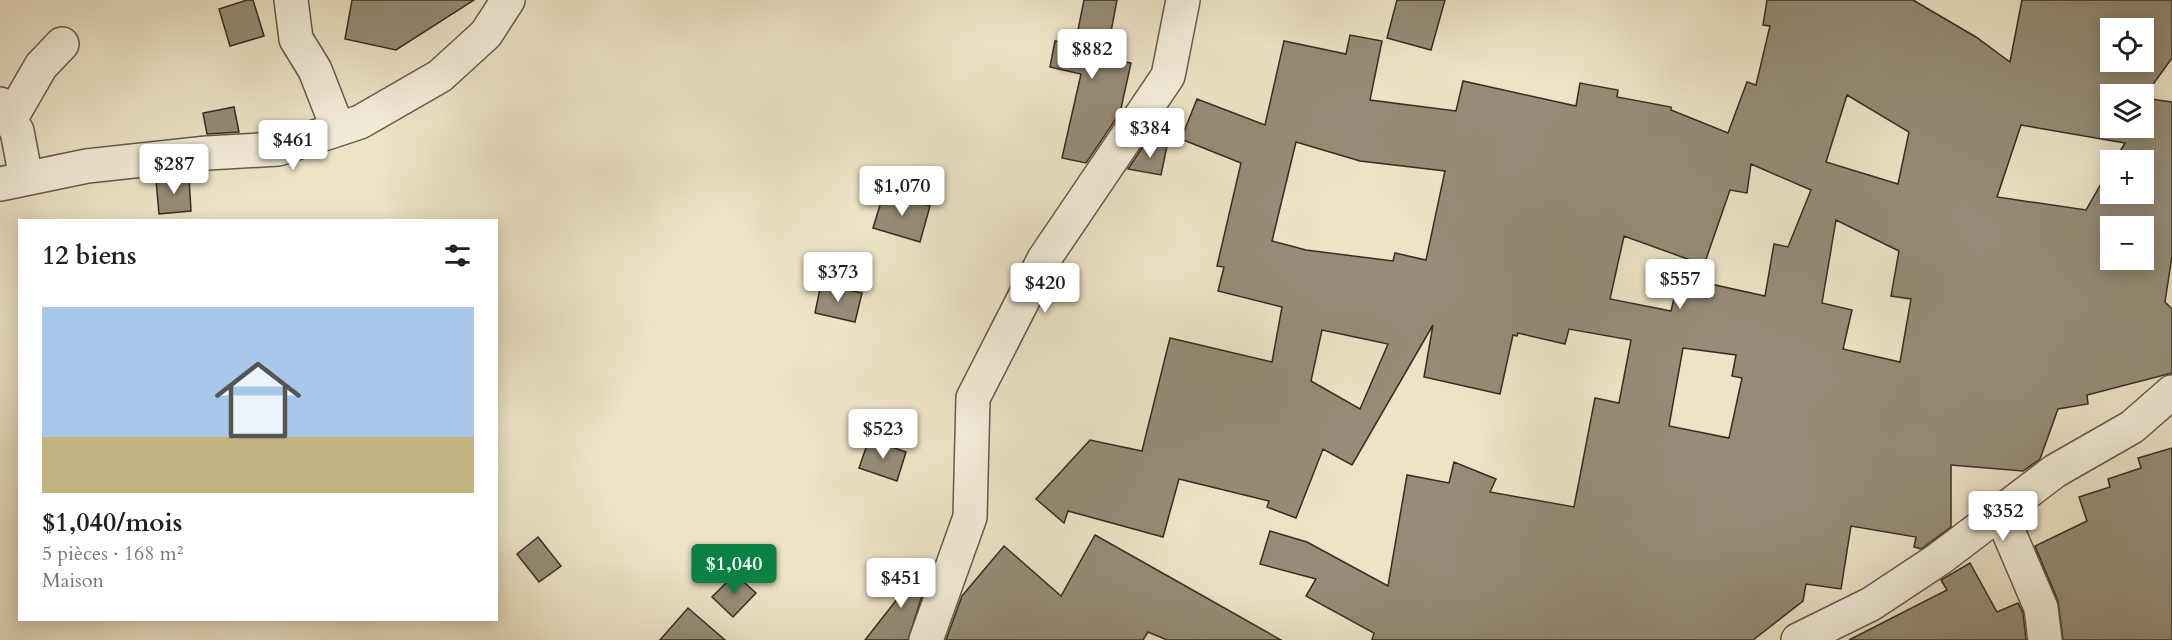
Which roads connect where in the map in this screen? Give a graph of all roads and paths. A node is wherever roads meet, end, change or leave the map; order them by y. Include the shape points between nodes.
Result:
1 (291, 0) edge
2 (508, 0) edge
3 (1183, 0) edge
4 (62, 44) dead end
5 (5, 111) edge
6 (338, 129) junction
7 (13, 181) edge
8 (2172, 392) edge
9 (2000, 512) junction
10 (926, 640) edge
11 (1798, 640) edge
12 (2045, 640) edge

1 - 6 street via 296,39 315,70
2 - 6 street via 486,34 440,76 360,122
3 - 10 street via 1168,76 1044,259 973,398 970,517
4 - 5 street
5 - 7 street via 17,131
6 - 7 street via 278,149 87,166
8 - 9 street via 2132,427 2055,471
9 - 11 street via 1871,604
9 - 12 street via 2041,608

